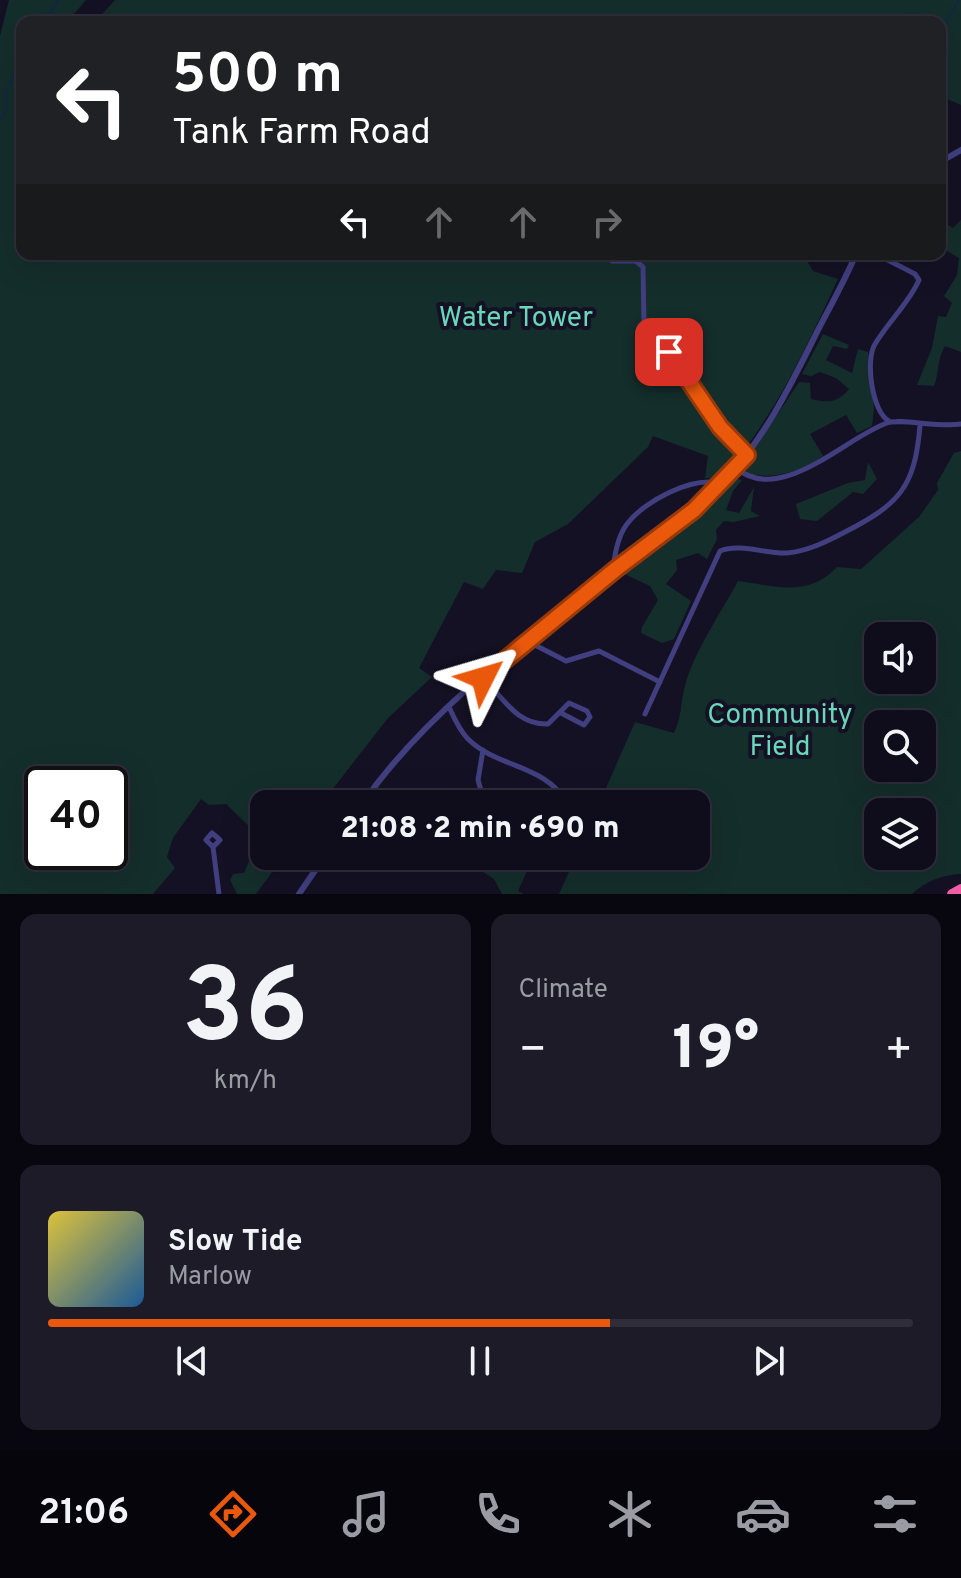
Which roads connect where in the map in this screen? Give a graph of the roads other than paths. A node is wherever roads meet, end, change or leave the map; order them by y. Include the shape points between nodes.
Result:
1 (611, 260) edge
2 (853, 260) edge
3 (886, 260) edge
4 (890, 421) junction
5 (961, 424) edge
6 (920, 425) junction
7 (747, 455) junction
8 (736, 468) junction
9 (721, 484) junction
10 (612, 572) junction
11 (527, 641) junction
12 (483, 678) junction
13 (660, 682) junction
14 (449, 707) junction
15 (561, 713) junction
16 (645, 714) dead end
17 (483, 750) junction
18 (372, 790) edge
19 (481, 790) edge
20 (555, 790) edge
21 (213, 847) dead end
22 (315, 870) edge
23 (961, 889) edge
24 (219, 894) edge
25 (299, 894) edge
26 (952, 894) edge

1 - 7 street via 636,261 643,267 644,328 679,363 720,427
2 - 7 street via 784,400
3 - 4 street via 919,279 872,352 875,403
4 - 6 street
4 - 8 street via 786,476 756,478
5 - 6 street
6 - 13 street via 914,470 887,508 801,551 717,554
7 - 8 street
8 - 9 street
9 - 10 street
9 - 10 street via 692,482 634,516 621,534
10 - 11 street
11 - 12 street
11 - 13 street via 566,661 599,651
12 - 14 street
12 - 15 street via 508,708 528,720 548,724
13 - 16 street
14 - 17 street via 467,738
14 - 18 street via 403,749
15 - 15 street via 569,703 590,717 584,725
17 - 19 street
17 - 20 street via 544,778
21 - 24 street
22 - 25 street
23 - 26 highway

